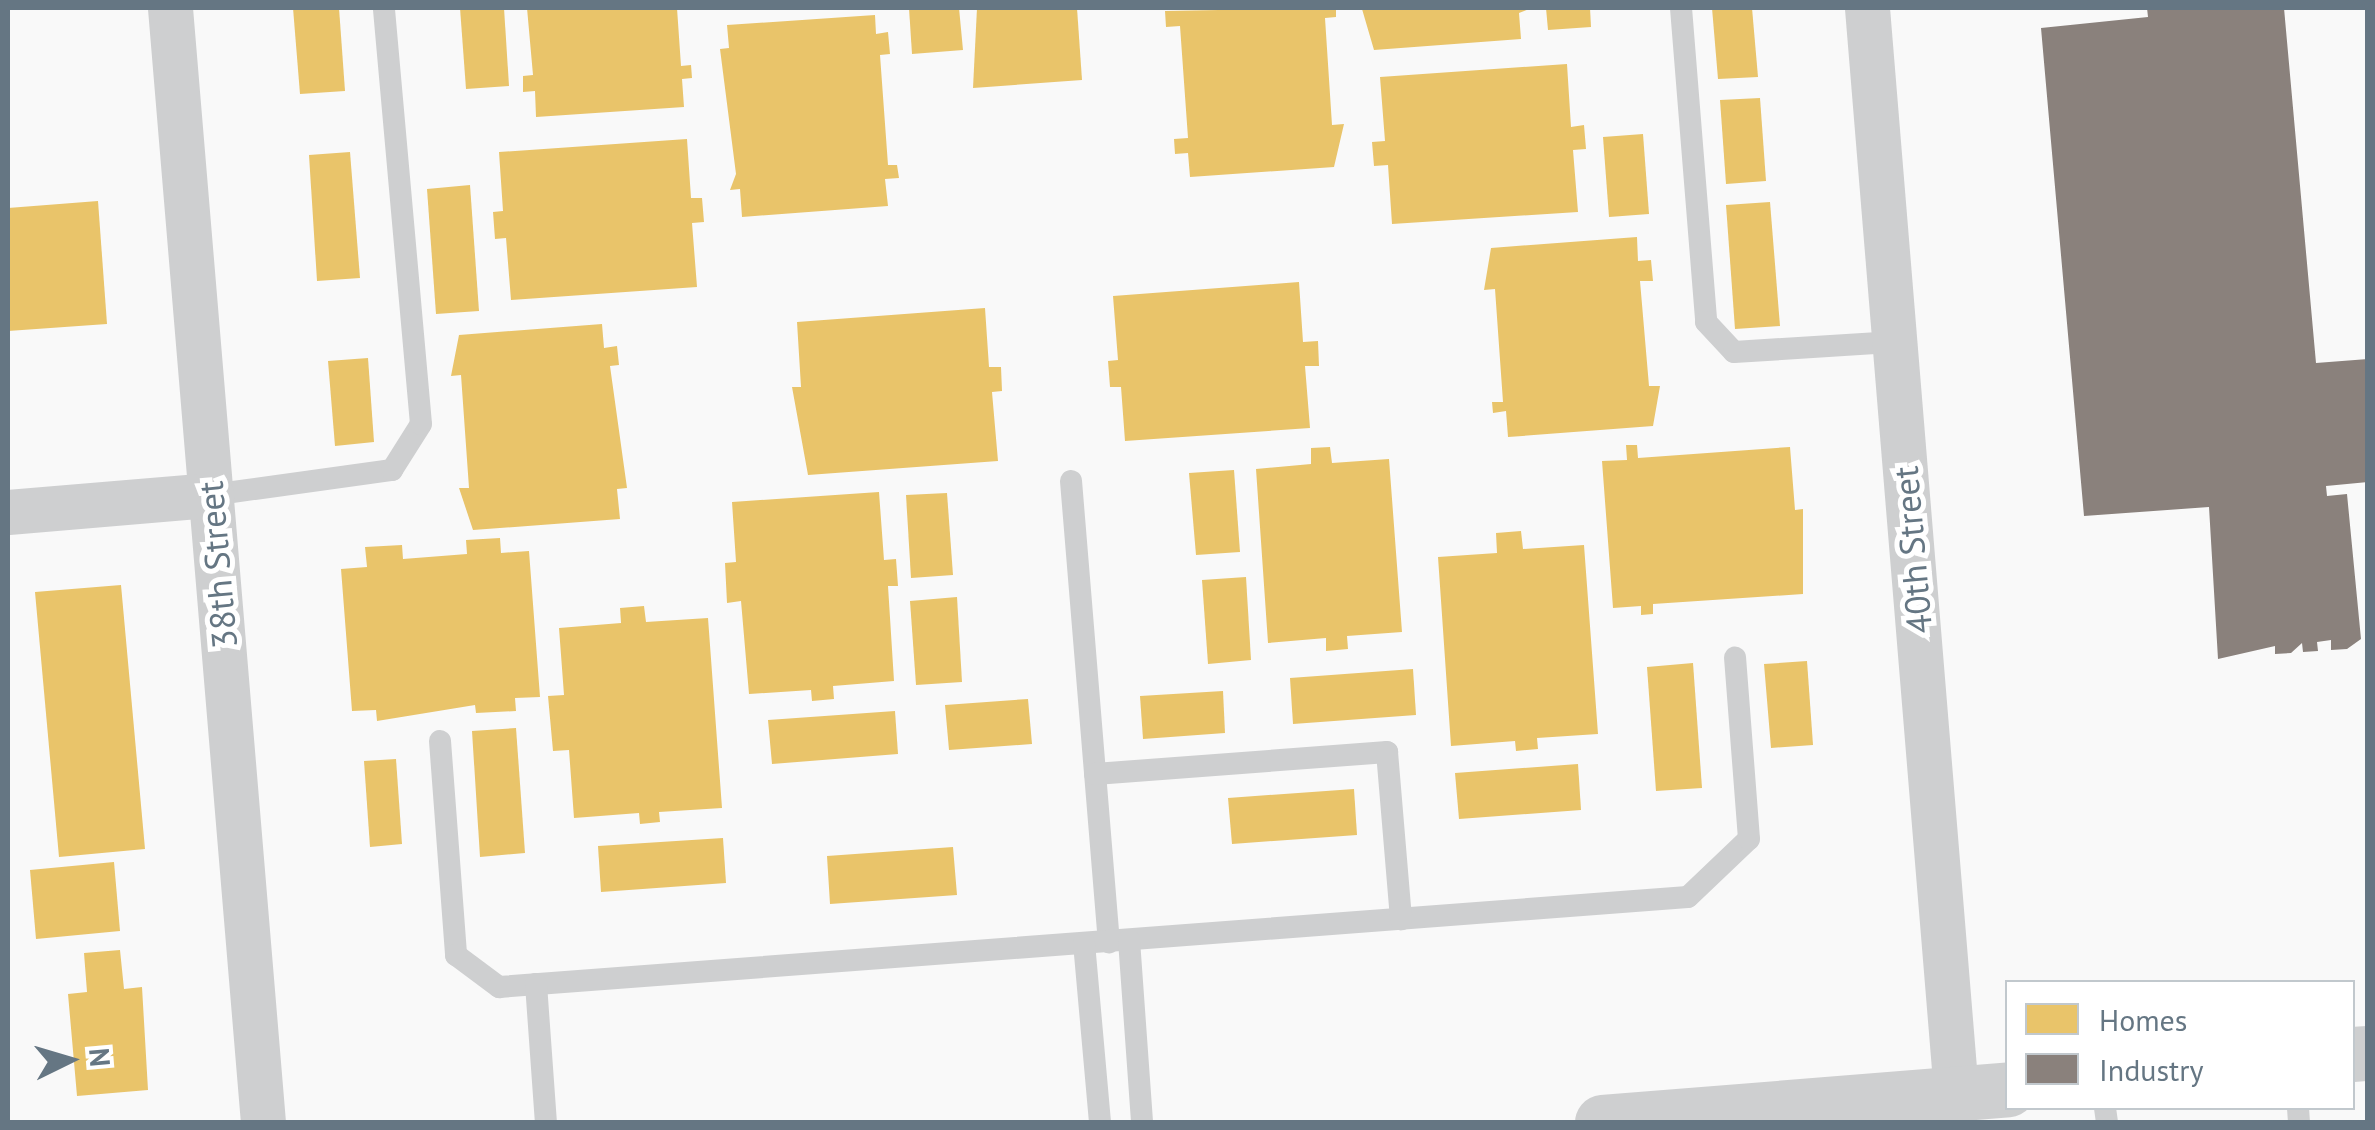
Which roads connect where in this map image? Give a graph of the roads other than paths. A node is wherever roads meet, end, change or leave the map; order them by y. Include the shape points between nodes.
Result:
1 (170, 8) edge
2 (384, 8) edge
3 (1681, 8) edge
4 (1867, 8) edge
5 (1894, 342) junction
6 (1071, 481) dead end
7 (211, 496) junction
8 (8, 512) edge
9 (1735, 658) dead end
10 (440, 741) dead end
11 (1095, 774) junction
12 (1401, 919) junction
13 (1119, 941) junction
14 (1084, 943) junction
15 (536, 984) junction
16 (1982, 1091) edge
17 (1783, 1115) edge
18 (263, 1122) edge
19 (546, 1122) edge
20 (1100, 1122) edge
21 (1142, 1122) edge
22 (1602, 1122) edge

1 - 7 street, 38th Street
2 - 7 lane via 421,424 392,470
3 - 5 lane via 1706,322 1734,352
4 - 5 street, 40th Street
5 - 16 street, 40th Street
6 - 11 lane
7 - 8 street
7 - 18 street, 38th Street
9 - 12 lane via 1749,839 1688,897
10 - 15 lane via 456,956 498,987
11 - 12 lane via 1387,752
11 - 13 lane
12 - 13 lane
13 - 14 lane
13 - 21 lane
14 - 15 lane
14 - 20 lane
15 - 19 lane
16 - 17 street
17 - 22 street

